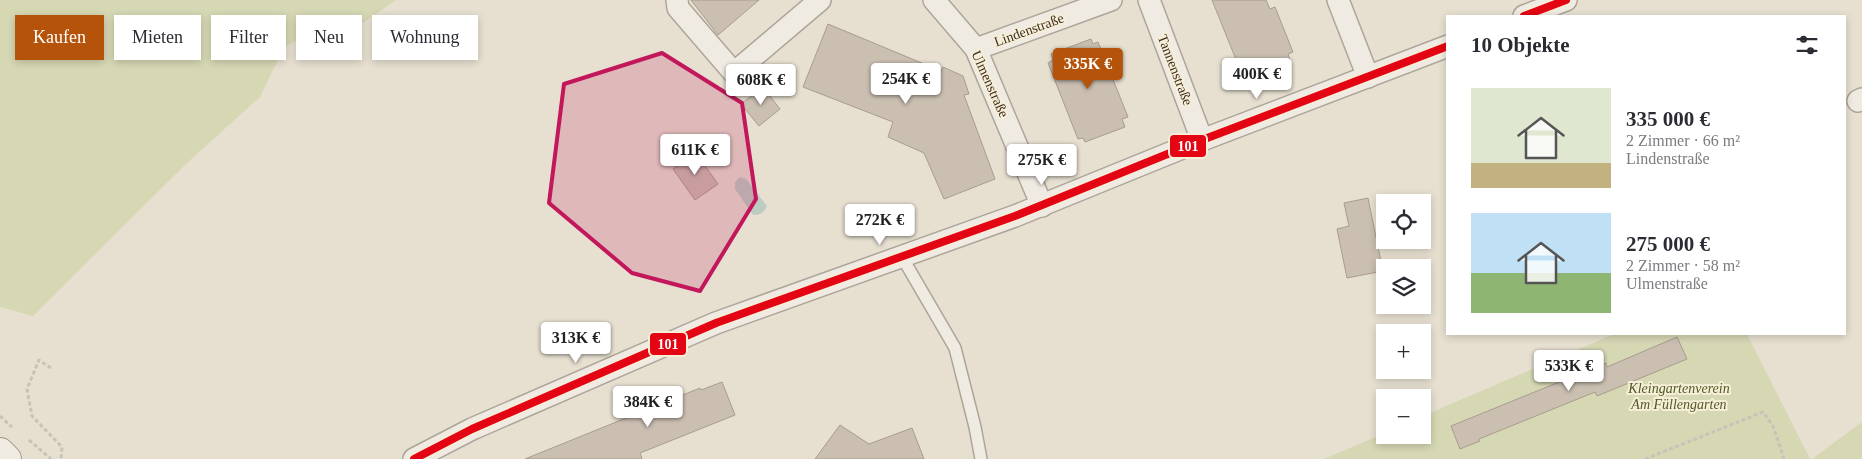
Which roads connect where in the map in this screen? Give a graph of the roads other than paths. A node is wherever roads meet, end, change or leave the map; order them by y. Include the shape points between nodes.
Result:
1 (820, 0) edge
2 (934, 0) edge
3 (1111, 0) edge
4 (1148, 0) edge
5 (1338, 0) edge
6 (1566, 0) edge
7 (677, 4) edge
8 (1082, 5) edge
9 (1527, 15) edge
10 (1446, 47) edge
11 (976, 49) junction
12 (1368, 77) junction
13 (1202, 140) junction
14 (1042, 206) junction
15 (902, 257) junction
16 (0, 452) edge
17 (7, 459) edge
18 (414, 459) edge
19 (981, 459) edge

1 - 7 street via 734,73
2 - 11 street, Ulmenstraße
3 - 8 street, Lindenstraße
4 - 13 street, Tannenstraße
5 - 12 street
6 - 9 street
8 - 11 street, Lindenstraße
10 - 12 street
11 - 14 street, Ulmenstraße
12 - 13 street
13 - 14 street
14 - 15 street
15 - 18 street via 716,323 472,429
15 - 19 lane via 955,348
16 - 17 street

